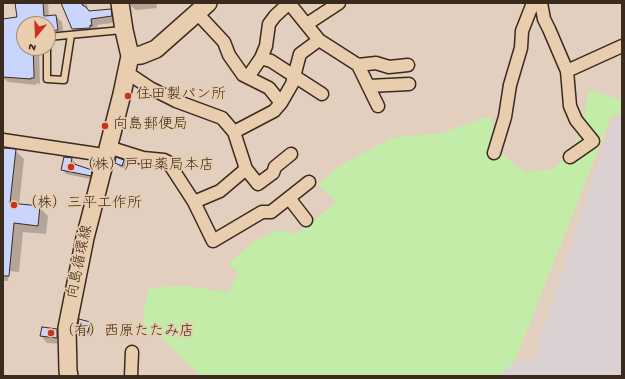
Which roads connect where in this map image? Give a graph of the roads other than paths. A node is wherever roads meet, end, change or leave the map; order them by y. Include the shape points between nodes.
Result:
1 (120, 3) edge
2 (289, 3) edge
3 (340, 3) edge
4 (533, 3) edge
5 (541, 3) edge
6 (203, 8) edge
7 (307, 24) junction
8 (124, 30) junction
9 (71, 35) junction
10 (56, 36) edge
11 (319, 40) junction
12 (622, 46) edge
13 (47, 56) edge
14 (261, 58) junction
15 (128, 64) junction
16 (358, 65) junction
17 (408, 65) dead end
18 (567, 71) junction
19 (295, 76) junction
20 (248, 77) junction
21 (409, 84) dead end
22 (368, 86) junction
23 (322, 94) dead end
24 (281, 103) junction
25 (378, 106) dead end
26 (234, 132) junction
27 (3, 140) edge
28 (107, 152) junction
29 (494, 153) dead end
30 (291, 154) dead end
31 (570, 157) dead end
32 (246, 169) junction
33 (309, 182) dead end
34 (289, 198) junction
35 (194, 202) junction
36 (306, 220) dead end
37 (132, 352) dead end
38 (69, 376) edge
39 (131, 376) edge

1 - 8 main road, 向島循環線
2 - 7 street
2 - 14 street via 269,24 266,46
3 - 7 street
4 - 29 street via 522,31 521,48
5 - 18 street via 544,19
6 - 15 main road via 156,49
6 - 20 street via 229,55 243,75
7 - 11 street
8 - 9 lane
8 - 15 main road, 向島循環線
9 - 10 lane
9 - 13 lane via 64,80 47,79
11 - 16 street
11 - 19 street via 300,54
12 - 18 street
14 - 19 street via 271,60
14 - 20 street
15 - 26 street via 150,88 222,118
15 - 28 main road, 向島循環線
16 - 17 street
16 - 22 street
18 - 31 street via 570,106 576,120 593,141
19 - 23 street
19 - 24 street
20 - 24 street via 269,88
21 - 22 street
22 - 25 street
24 - 26 street via 274,111
26 - 32 street
27 - 28 street via 97,154
28 - 35 street via 168,162
28 - 38 main road, 向島循環線 via 85,238 67,328
30 - 32 street via 258,184
32 - 35 street via 220,192
33 - 34 street
34 - 35 street via 270,212 262,212 213,241
34 - 36 street
37 - 39 street

